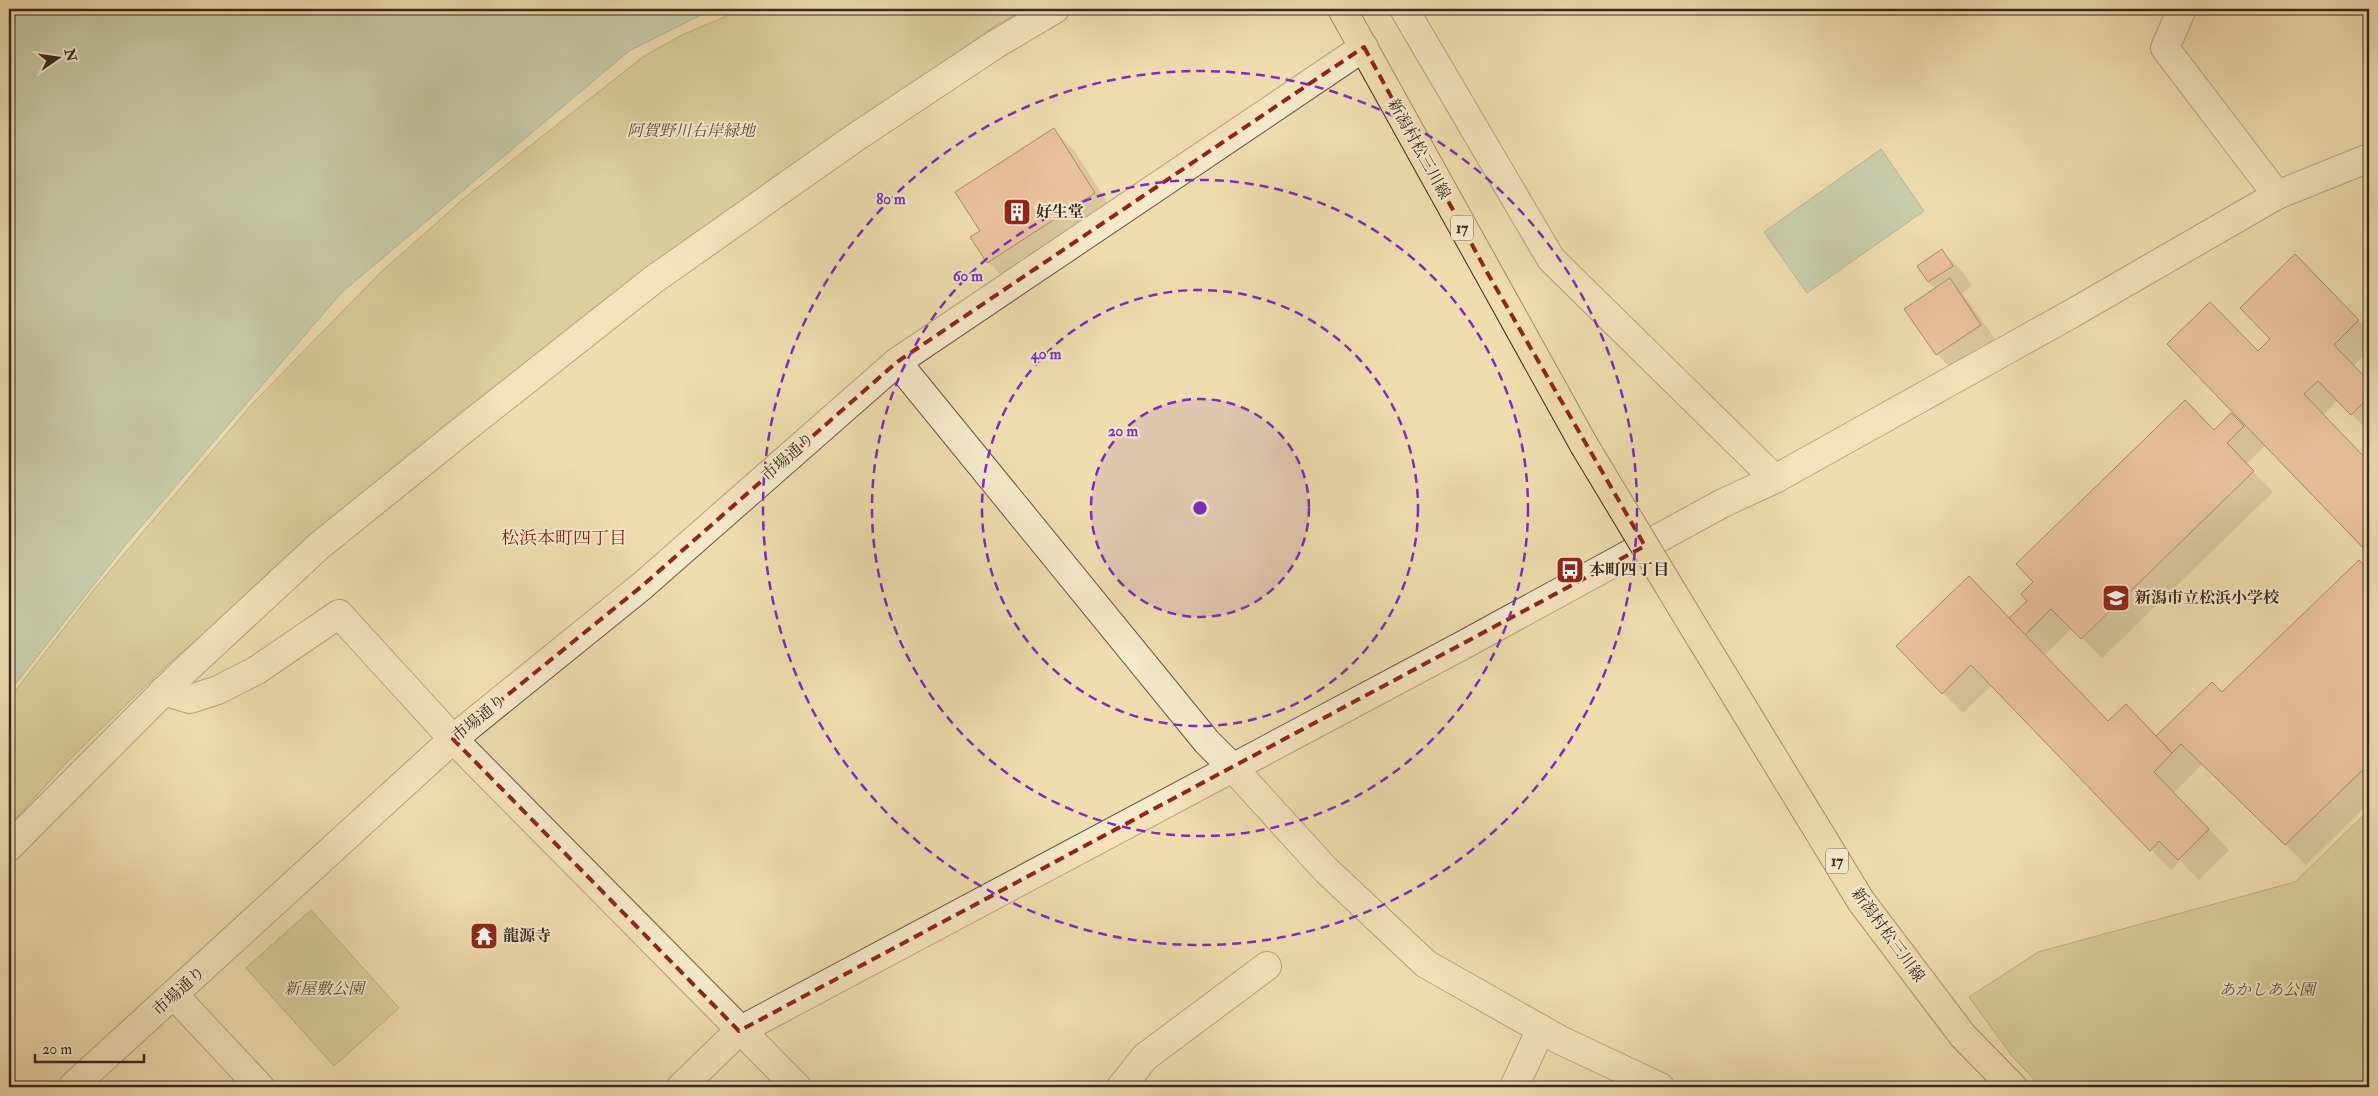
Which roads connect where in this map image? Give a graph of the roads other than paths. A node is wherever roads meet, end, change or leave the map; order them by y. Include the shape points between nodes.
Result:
1 (1055, 9) edge
2 (1342, 9) edge
3 (1404, 9) edge
4 (2182, 9) edge
5 (1364, 47) junction
6 (2369, 158) edge
7 (2277, 195) junction
8 (896, 362) junction
9 (1774, 479) junction
10 (163, 691) junction
11 (453, 739) junction
12 (1232, 767) junction
13 (9, 847) edge
14 (1267, 966) dead end
15 (174, 995) junction
16 (1541, 1029) junction
17 (740, 1031) junction
18 (72, 1087) edge
19 (260, 1087) edge
20 (681, 1087) edge
21 (797, 1087) edge
22 (1121, 1087) edge
23 (1514, 1087) edge
24 (1660, 1087) edge
25 (2013, 1087) edge

1 - 10 street via 856,136 652,280 319,546
2 - 5 main road, 新潟村松三川線 / 17
3 - 9 street via 1551,259
4 - 7 street via 2165,48
5 - 8 street, 市場通り
5 - 25 main road, 新潟村松三川線 / 17, bridge via 1584,445 1862,901 1963,1036
6 - 7 street
7 - 9 street
8 - 11 street, 市場通り via 642,586
8 - 12 street via 1207,742
9 - 12 street
10 - 11 street via 190,699 218,690 257,670 339,614
10 - 13 street
11 - 15 street, 市場通り
11 - 17 street
12 - 16 street via 1326,870 1426,964
12 - 17 street
14 - 22 street via 1145,1057
15 - 18 street, 市場通り
15 - 19 street
16 - 23 street
16 - 24 street
17 - 20 street
17 - 21 street

